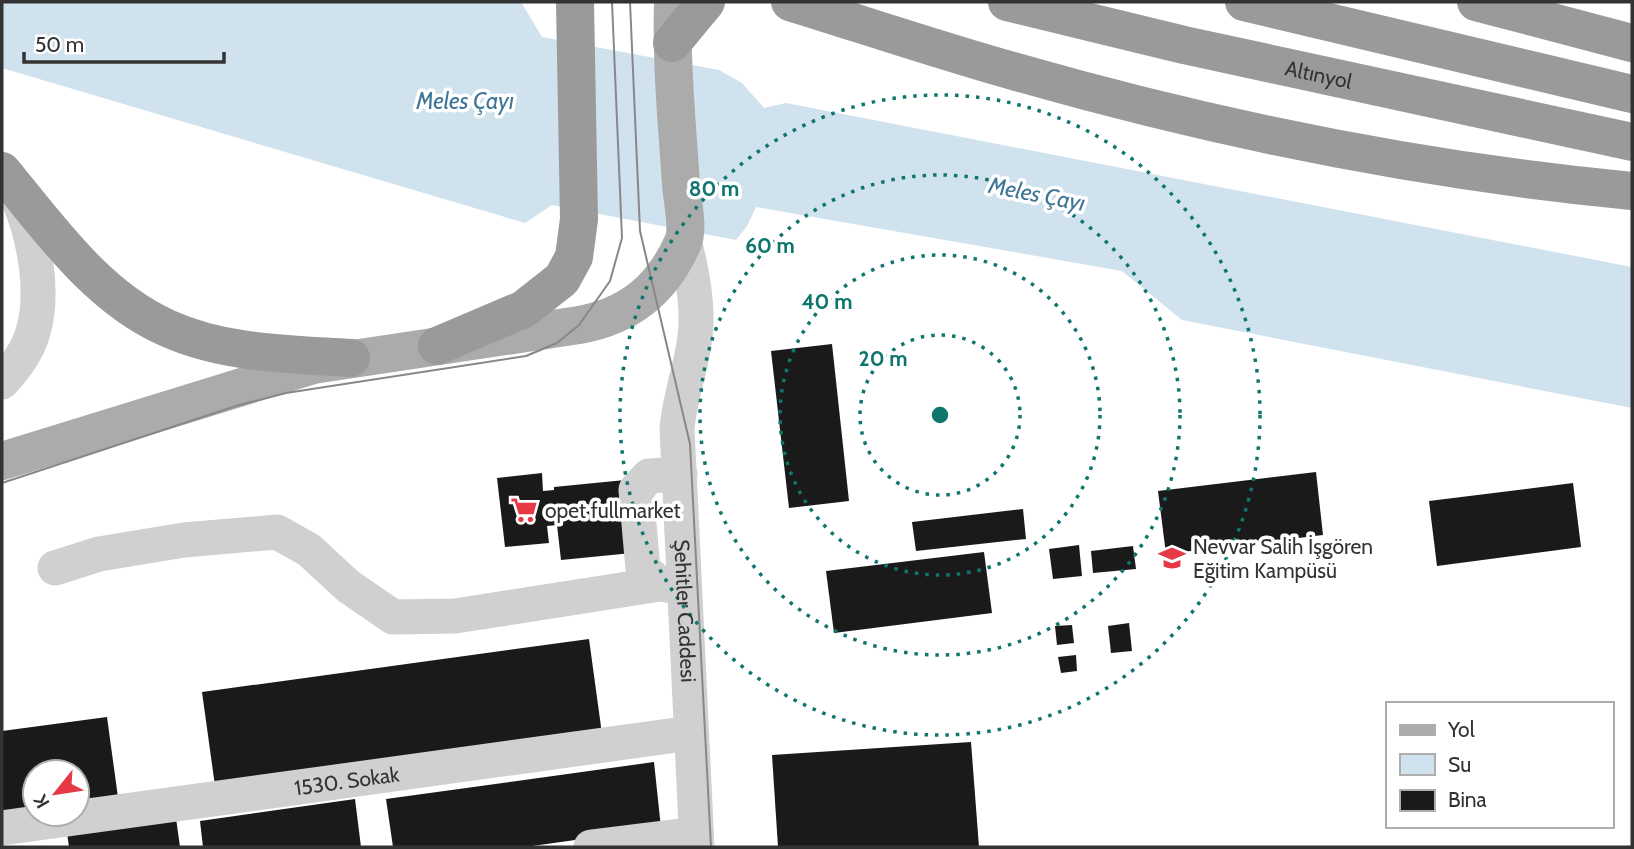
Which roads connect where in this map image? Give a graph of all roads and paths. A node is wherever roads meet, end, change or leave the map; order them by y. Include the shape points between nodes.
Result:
1 (575, 2) edge
2 (673, 2) edge
3 (706, 2) edge
4 (790, 2) edge
5 (1007, 2) edge
6 (1244, 2) edge
7 (1476, 2) edge
8 (1632, 40) edge
9 (672, 43) junction
10 (1632, 94) edge
11 (1632, 142) edge
12 (2, 171) edge
13 (1632, 191) edge
14 (684, 240) junction
15 (437, 346) junction
16 (351, 358) junction
17 (2, 382) edge
18 (2, 461) edge
19 (55, 568) dead end
20 (672, 586) junction
21 (691, 733) junction
22 (2, 828) edge
23 (697, 841) edge
24 (591, 847) edge

1 - 15 highway via 579,219 575,257 562,279 524,309
2 - 9 main road, Şehitler Caddesi
3 - 9 highway
4 - 13 highway via 1014,71 1264,134 1514,180
5 - 11 highway, Altınyol via 1184,46
6 - 10 highway
7 - 8 highway
9 - 14 main road, Şehitler Caddesi
12 - 16 highway via 61,244 115,296 166,328 259,352
12 - 17 street via 18,197 35,245 37,288 33,332 15,368
14 - 15 main road via 653,290 608,320
14 - 20 street, Şehitler Caddesi via 696,317 677,429 680,474
15 - 16 main road
16 - 18 main road via 279,374
19 - 20 street via 99,554 172,542 277,532 309,550 348,586 393,617 455,616
20 - 21 street, Şehitler Caddesi
21 - 22 street, 1530. Sokak
21 - 23 street, Şehitler Caddesi
23 - 24 street

